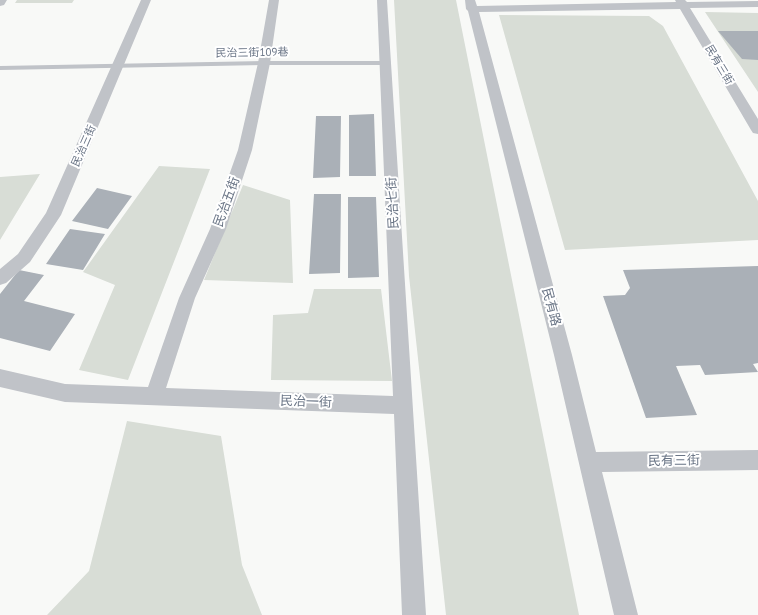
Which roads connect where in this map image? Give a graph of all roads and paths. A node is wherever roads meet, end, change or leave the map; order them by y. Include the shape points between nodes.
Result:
1 (2, 0) edge
2 (146, 0) edge
3 (274, 0) edge
4 (382, 0) edge
5 (682, 2) edge
6 (0, 3) edge
7 (471, 4) edge
8 (758, 4) edge
9 (385, 62) junction
10 (264, 63) junction
11 (119, 66) junction
12 (0, 68) edge
13 (758, 130) edge
14 (0, 278) edge
15 (0, 378) edge
16 (154, 397) junction
17 (403, 405) junction
18 (758, 460) edge
19 (590, 462) junction
20 (414, 615) edge
21 (626, 615) edge

1 - 6 street
2 - 11 street, 民治三街
3 - 10 street, 民治五街
4 - 9 street, 民治七街
5 - 7 street
5 - 8 street
5 - 13 street, 民有三街
7 - 19 street, 民有路
9 - 10 lane, 民治三街109巷
9 - 17 street, 民治七街
10 - 11 lane, 民治三街109巷
10 - 16 street, 民治五街 via 246,150 218,229 187,298
11 - 12 lane, 民治三街109巷
11 - 14 street, 民治三街 via 54,215 24,258
15 - 16 street, 民治一街 via 65,393
16 - 17 street, 民治一街
17 - 20 street
18 - 19 street, 民有三街
19 - 21 street, 民有路

